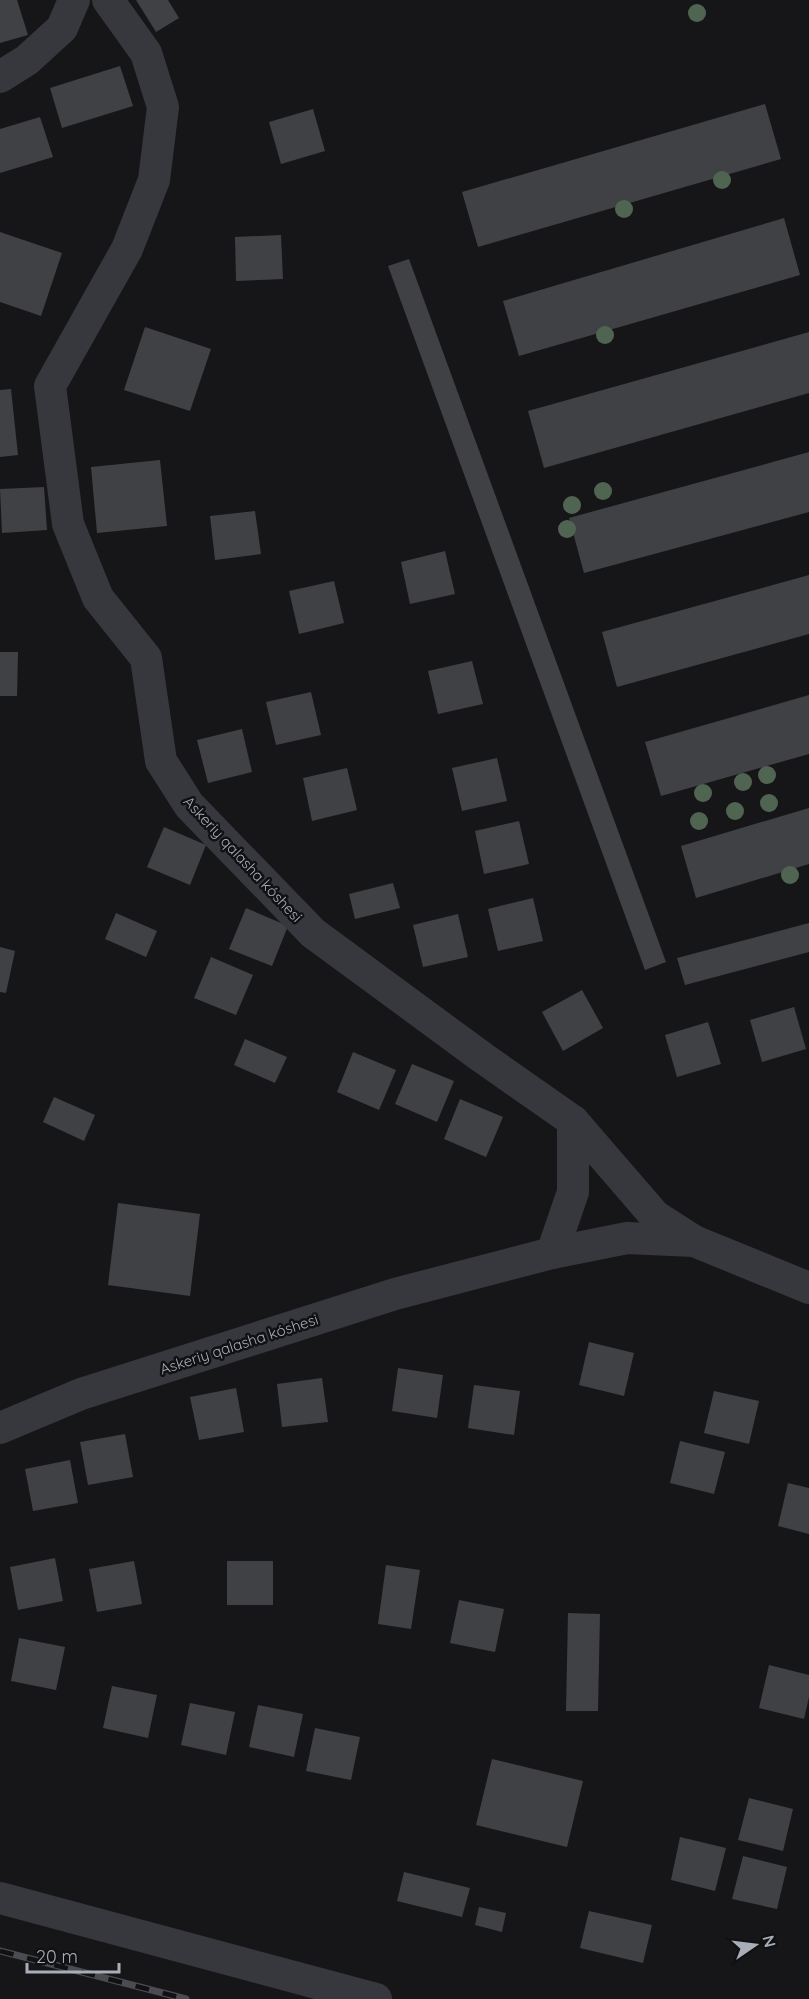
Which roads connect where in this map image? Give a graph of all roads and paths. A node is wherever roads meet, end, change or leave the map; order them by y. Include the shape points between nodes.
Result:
1 (74, 0) edge
2 (108, 0) edge
3 (0, 77) edge
4 (573, 1122) junction
5 (694, 1241) junction
6 (552, 1253) junction
7 (809, 1288) edge
8 (0, 1428) edge
9 (0, 1898) edge
10 (376, 1999) edge

1 - 3 street via 62,28 27,60
2 - 4 street, Askeriy qalasha kóshesi via 146,53 163,107 154,180 127,249 50,386 68,524 98,598 146,658 161,761 189,805 313,933
4 - 5 street, Askeriy qalasha kóshesi via 655,1216
4 - 6 street via 573,1192
5 - 6 street, Askeriy qalasha kóshesi via 627,1238
5 - 7 street, Askeriy qalasha kóshesi
6 - 8 street, Askeriy qalasha kóshesi via 395,1294 81,1394
9 - 10 street

